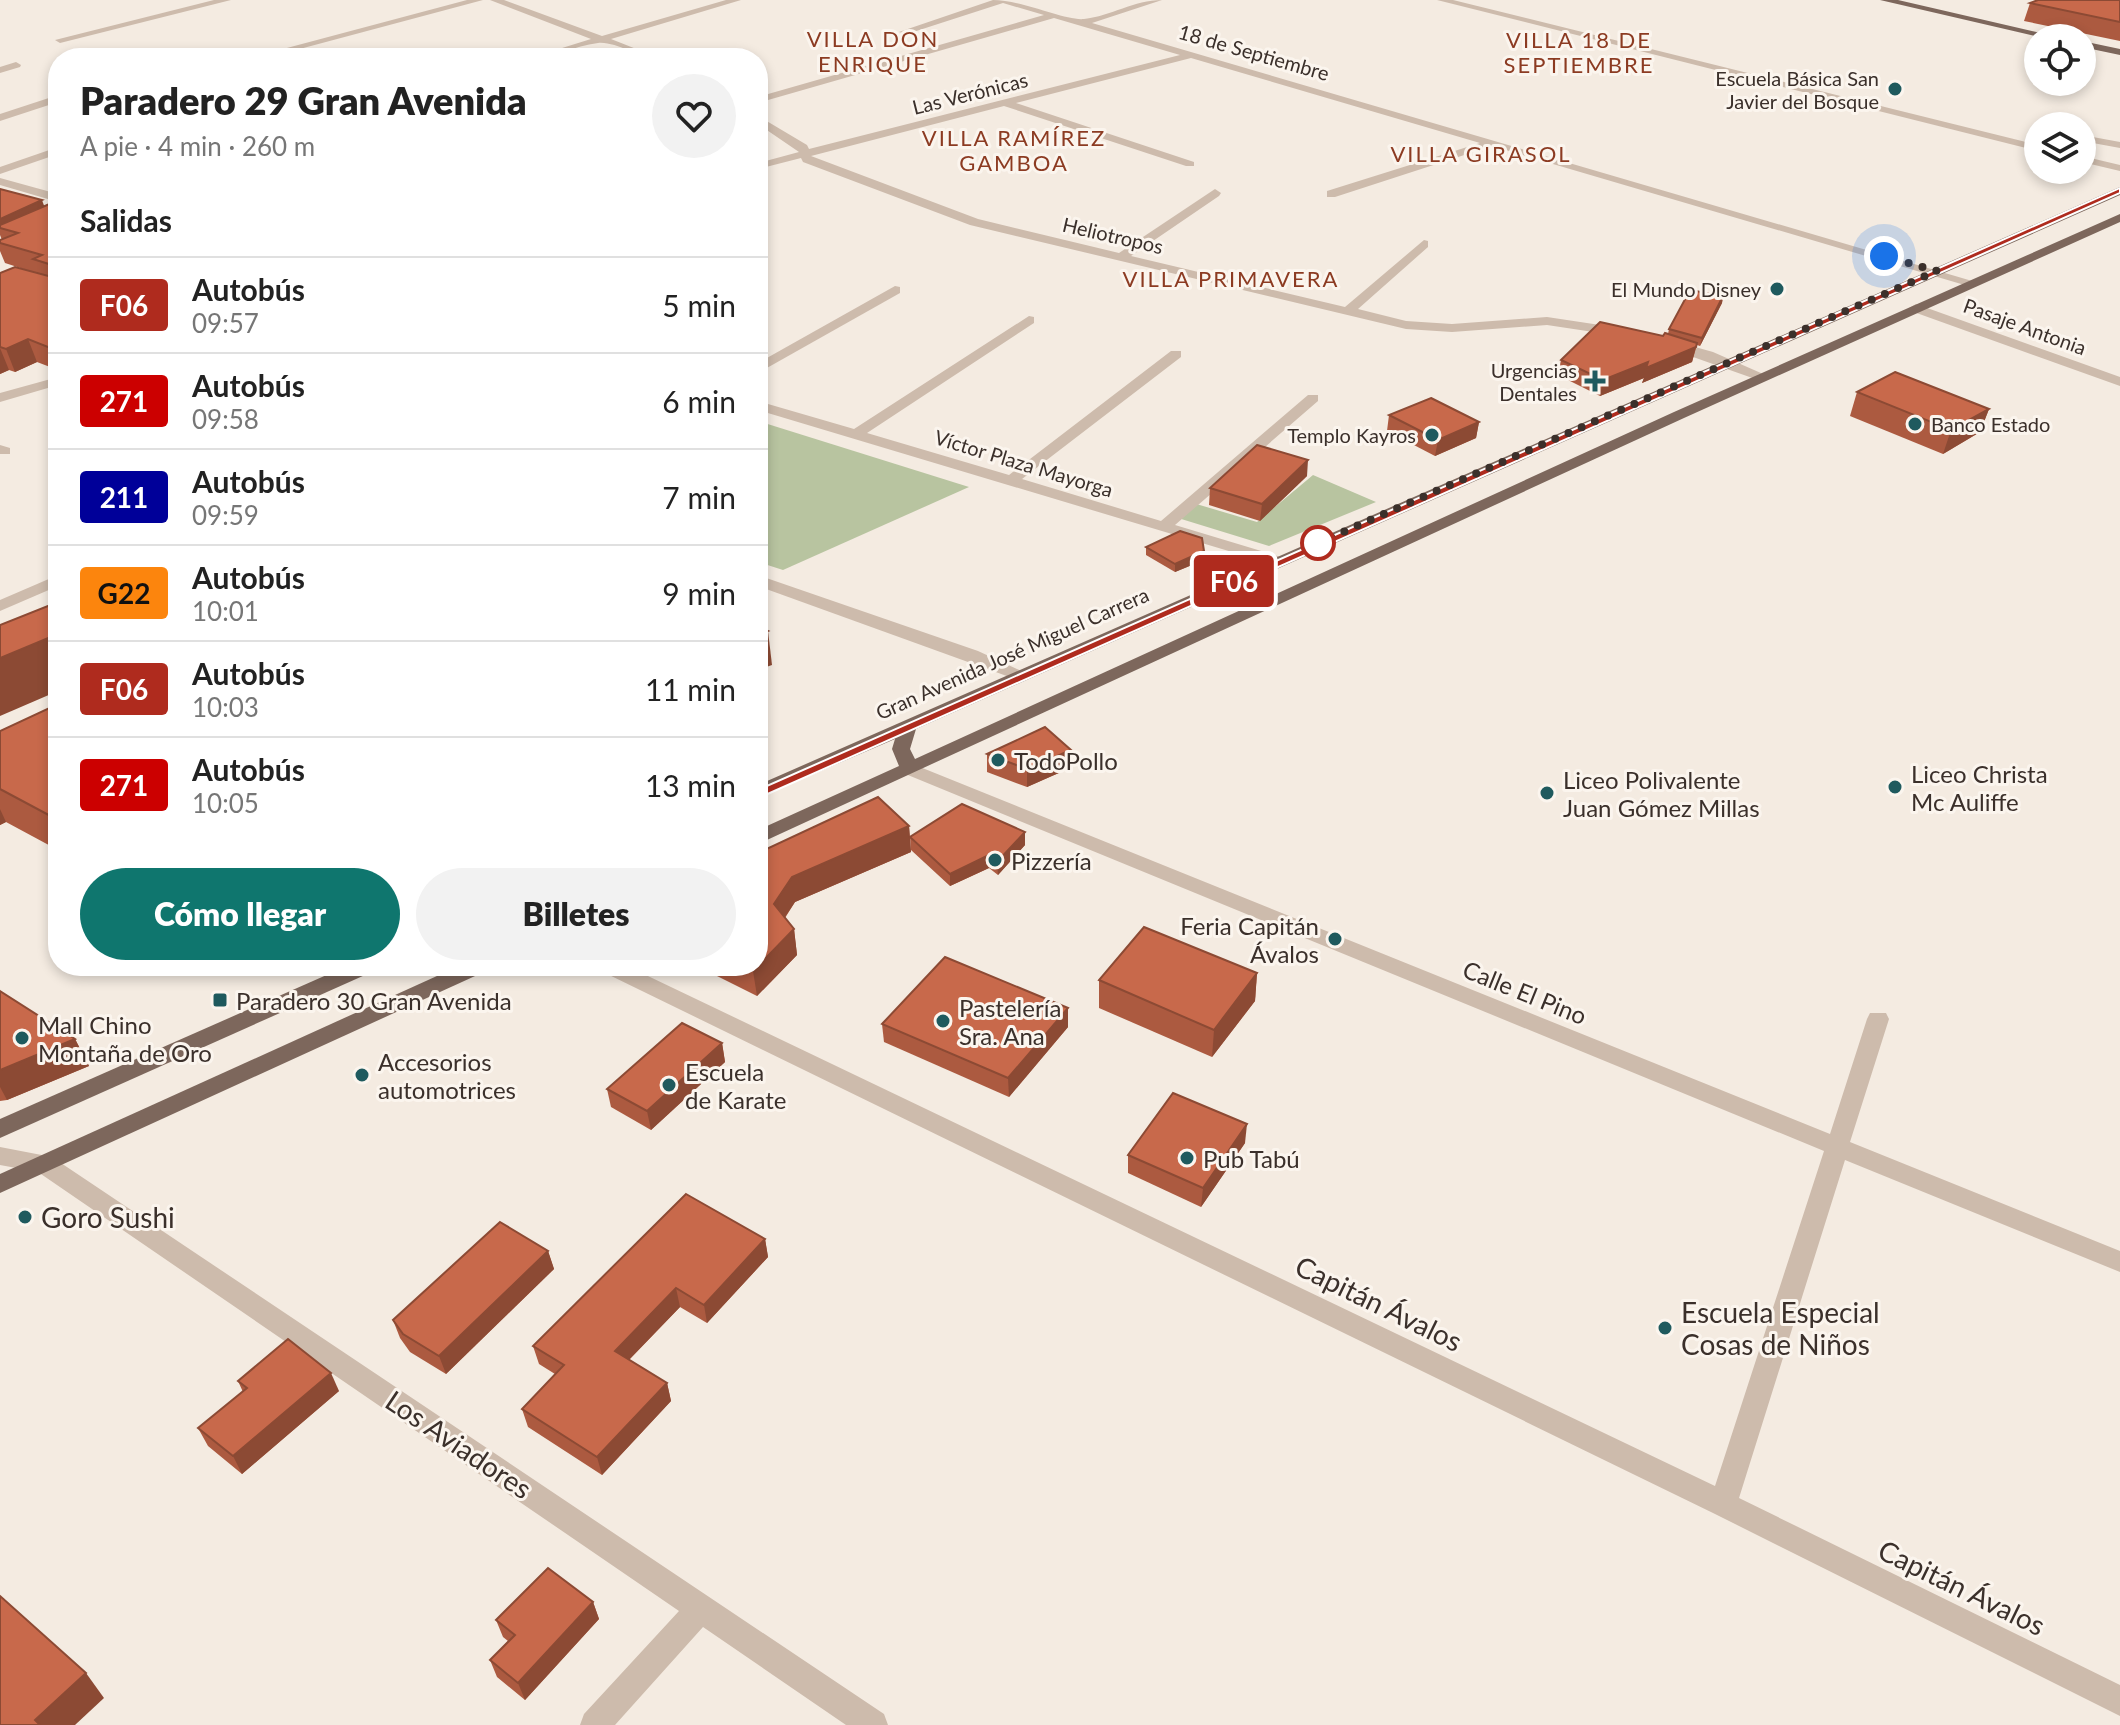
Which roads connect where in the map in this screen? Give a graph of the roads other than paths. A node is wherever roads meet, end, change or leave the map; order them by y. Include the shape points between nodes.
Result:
1 (226, 0) edge
2 (478, 0) edge
3 (495, 0) edge
4 (736, 0) edge
5 (1003, 0) edge
6 (1157, 0) edge
7 (1442, 0) edge
8 (1885, 0) edge
9 (1055, 15) junction
10 (1081, 23) junction
11 (2024, 31) edge
12 (904, 32) dead end
13 (601, 39) junction
14 (60, 40) dead end
15 (2096, 47) edge
16 (293, 48) edge
17 (570, 48) edge
18 (626, 48) edge
19 (2120, 52) edge
20 (1191, 55) junction
21 (16, 65) dead end
22 (0, 70) edge
23 (768, 97) edge
24 (48, 101) edge
25 (1003, 103) junction
26 (0, 118) edge
27 (768, 125) edge
28 (2096, 140) edge
29 (1493, 142) junction
30 (2024, 143) edge
31 (2021, 144) junction
32 (2024, 145) edge
33 (2120, 145) edge
34 (806, 153) junction
35 (48, 154) edge
36 (768, 163) edge
37 (2096, 163) edge
38 (1190, 164) dead end
39 (2120, 168) edge
40 (0, 171) edge
41 (0, 181) edge
42 (2120, 191) edge
43 (1215, 193) dead end
44 (1331, 194) dead end
45 (48, 195) edge
46 (2120, 218) edge
47 (1424, 244) dead end
48 (1121, 257) junction
49 (1937, 271) junction
50 (1973, 283) junction
51 (895, 290) dead end
52 (1916, 308) junction
53 (1348, 311) junction
54 (1029, 320) dead end
55 (1628, 334) edge
56 (1652, 340) edge
57 (1176, 354) dead end
58 (1727, 362) junction
59 (768, 363) edge
60 (1763, 377) junction
61 (2120, 382) edge
62 (48, 386) edge
63 (0, 398) edge
64 (1313, 398) dead end
65 (768, 408) edge
66 (856, 434) junction
67 (1012, 480) junction
68 (1164, 526) junction
69 (1278, 561) junction
70 (48, 584) edge
71 (768, 584) edge
72 (1280, 598) junction
73 (0, 606) edge
74 (1021, 675) junction
75 (908, 726) junction
76 (910, 769) junction
77 (768, 788) edge
78 (768, 833) edge
79 (344, 976) edge
80 (456, 976) edge
81 (630, 976) edge
82 (1878, 1019) dead end
83 (0, 1129) edge
84 (1837, 1147) junction
85 (0, 1156) edge
86 (44, 1164) junction
87 (0, 1184) edge
88 (2120, 1262) edge
89 (1723, 1504) junction
90 (702, 1607) junction
91 (2120, 1701) edge
92 (595, 1725) edge
93 (873, 1725) edge

1 - 14 street
2 - 16 street
3 - 13 street
4 - 13 street
5 - 9 street, 18 de Septiembre
5 - 12 street
6 - 10 street
7 - 31 street
8 - 11 main road
9 - 10 street, 18 de Septiembre
9 - 23 street
10 - 20 street, 18 de Septiembre
13 - 17 street
13 - 18 street
15 - 19 main road
20 - 25 street, Las Verónicas
20 - 29 street, 18 de Septiembre
21 - 22 street
24 - 26 street
25 - 34 street, Las Verónicas
25 - 38 street
27 - 34 street, Heliotropos
28 - 33 street
29 - 44 street
29 - 49 street, 18 de Septiembre
30 - 31 street
31 - 32 street
34 - 36 street, Las Verónicas
34 - 48 street, Heliotropos via 807,160 946,213
35 - 40 street
37 - 39 street
41 - 45 street
42 - 49 main road, Gran Avenida José Miguel Carrera
43 - 48 street
46 - 50 main road
47 - 53 street
48 - 53 street, Heliotropos
49 - 50 street, 18 de Septiembre
49 - 58 main road, Gran Avenida José Miguel Carrera
50 - 52 main road
51 - 59 street
52 - 60 main road
52 - 61 street, Pasaje Antonia
53 - 55 street, Heliotropos via 1424,327 1547,321
54 - 66 street
56 - 58 street
57 - 67 street
58 - 60 street
58 - 69 main road, Gran Avenida José Miguel Carrera
60 - 72 main road
62 - 63 street
64 - 68 street
65 - 66 street, Víctor Plaza Mayorga
66 - 67 street, Víctor Plaza Mayorga
67 - 68 street, Víctor Plaza Mayorga
68 - 69 street, Víctor Plaza Mayorga
69 - 72 main road via 1285,581
69 - 74 main road, Gran Avenida José Miguel Carrera
70 - 73 street
71 - 74 street
72 - 76 main road
74 - 75 main road, Gran Avenida José Miguel Carrera
75 - 76 main road via 901,749
75 - 77 main road, Gran Avenida José Miguel Carrera
76 - 78 main road
76 - 84 street, Calle El Pino
79 - 83 main road
80 - 86 main road
81 - 89 street, Capitán Ávalos
82 - 84 street
84 - 88 street, Calle El Pino
84 - 89 street
85 - 86 street
86 - 87 main road
86 - 90 street, Los Aviadores
89 - 91 street, Capitán Ávalos
90 - 92 street
90 - 93 street, Los Aviadores

